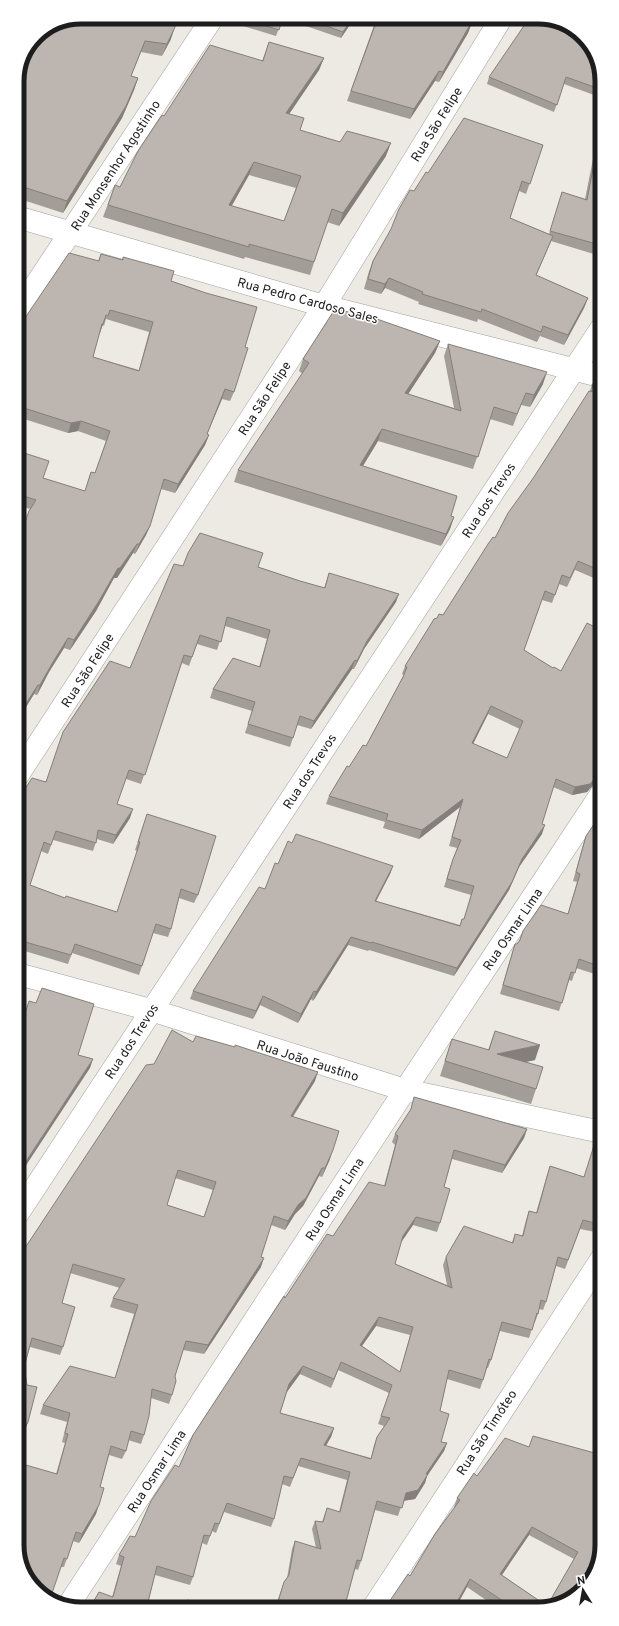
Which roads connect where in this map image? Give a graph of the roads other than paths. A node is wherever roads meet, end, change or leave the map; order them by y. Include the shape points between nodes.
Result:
1 (207, 24) edge
2 (498, 24) edge
3 (24, 219) edge
4 (70, 233) junction
5 (24, 305) edge
6 (324, 306) junction
7 (595, 338) edge
8 (575, 368) junction
9 (595, 374) edge
10 (24, 766) edge
11 (595, 803) edge
12 (24, 976) edge
13 (151, 1010) junction
14 (405, 1090) junction
15 (595, 1131) edge
16 (24, 1204) edge
17 (595, 1269) edge
18 (71, 1601) edge
19 (377, 1602) edge

1 - 4 street, Rua Monsenhor Agostinho
2 - 6 street, Rua São Felipe
3 - 4 street, Rua Pedro Cardoso Sales
4 - 5 street, Rua Monsenhor Agostinho
4 - 6 street, Rua Pedro Cardoso Sales
6 - 8 street, Rua Pedro Cardoso Sales
6 - 10 street, Rua São Felipe
7 - 8 street, Rua dos Trevos
8 - 9 street, Rua Pedro Cardoso Sales
8 - 13 street, Rua dos Trevos
11 - 14 street, Rua Osmar Lima
12 - 13 street, Rua João Faustino
13 - 14 street, Rua João Faustino
13 - 16 street, Rua dos Trevos
14 - 15 street, Rua João Faustino
14 - 18 street, Rua Osmar Lima
17 - 19 street, Rua São Timóteo

